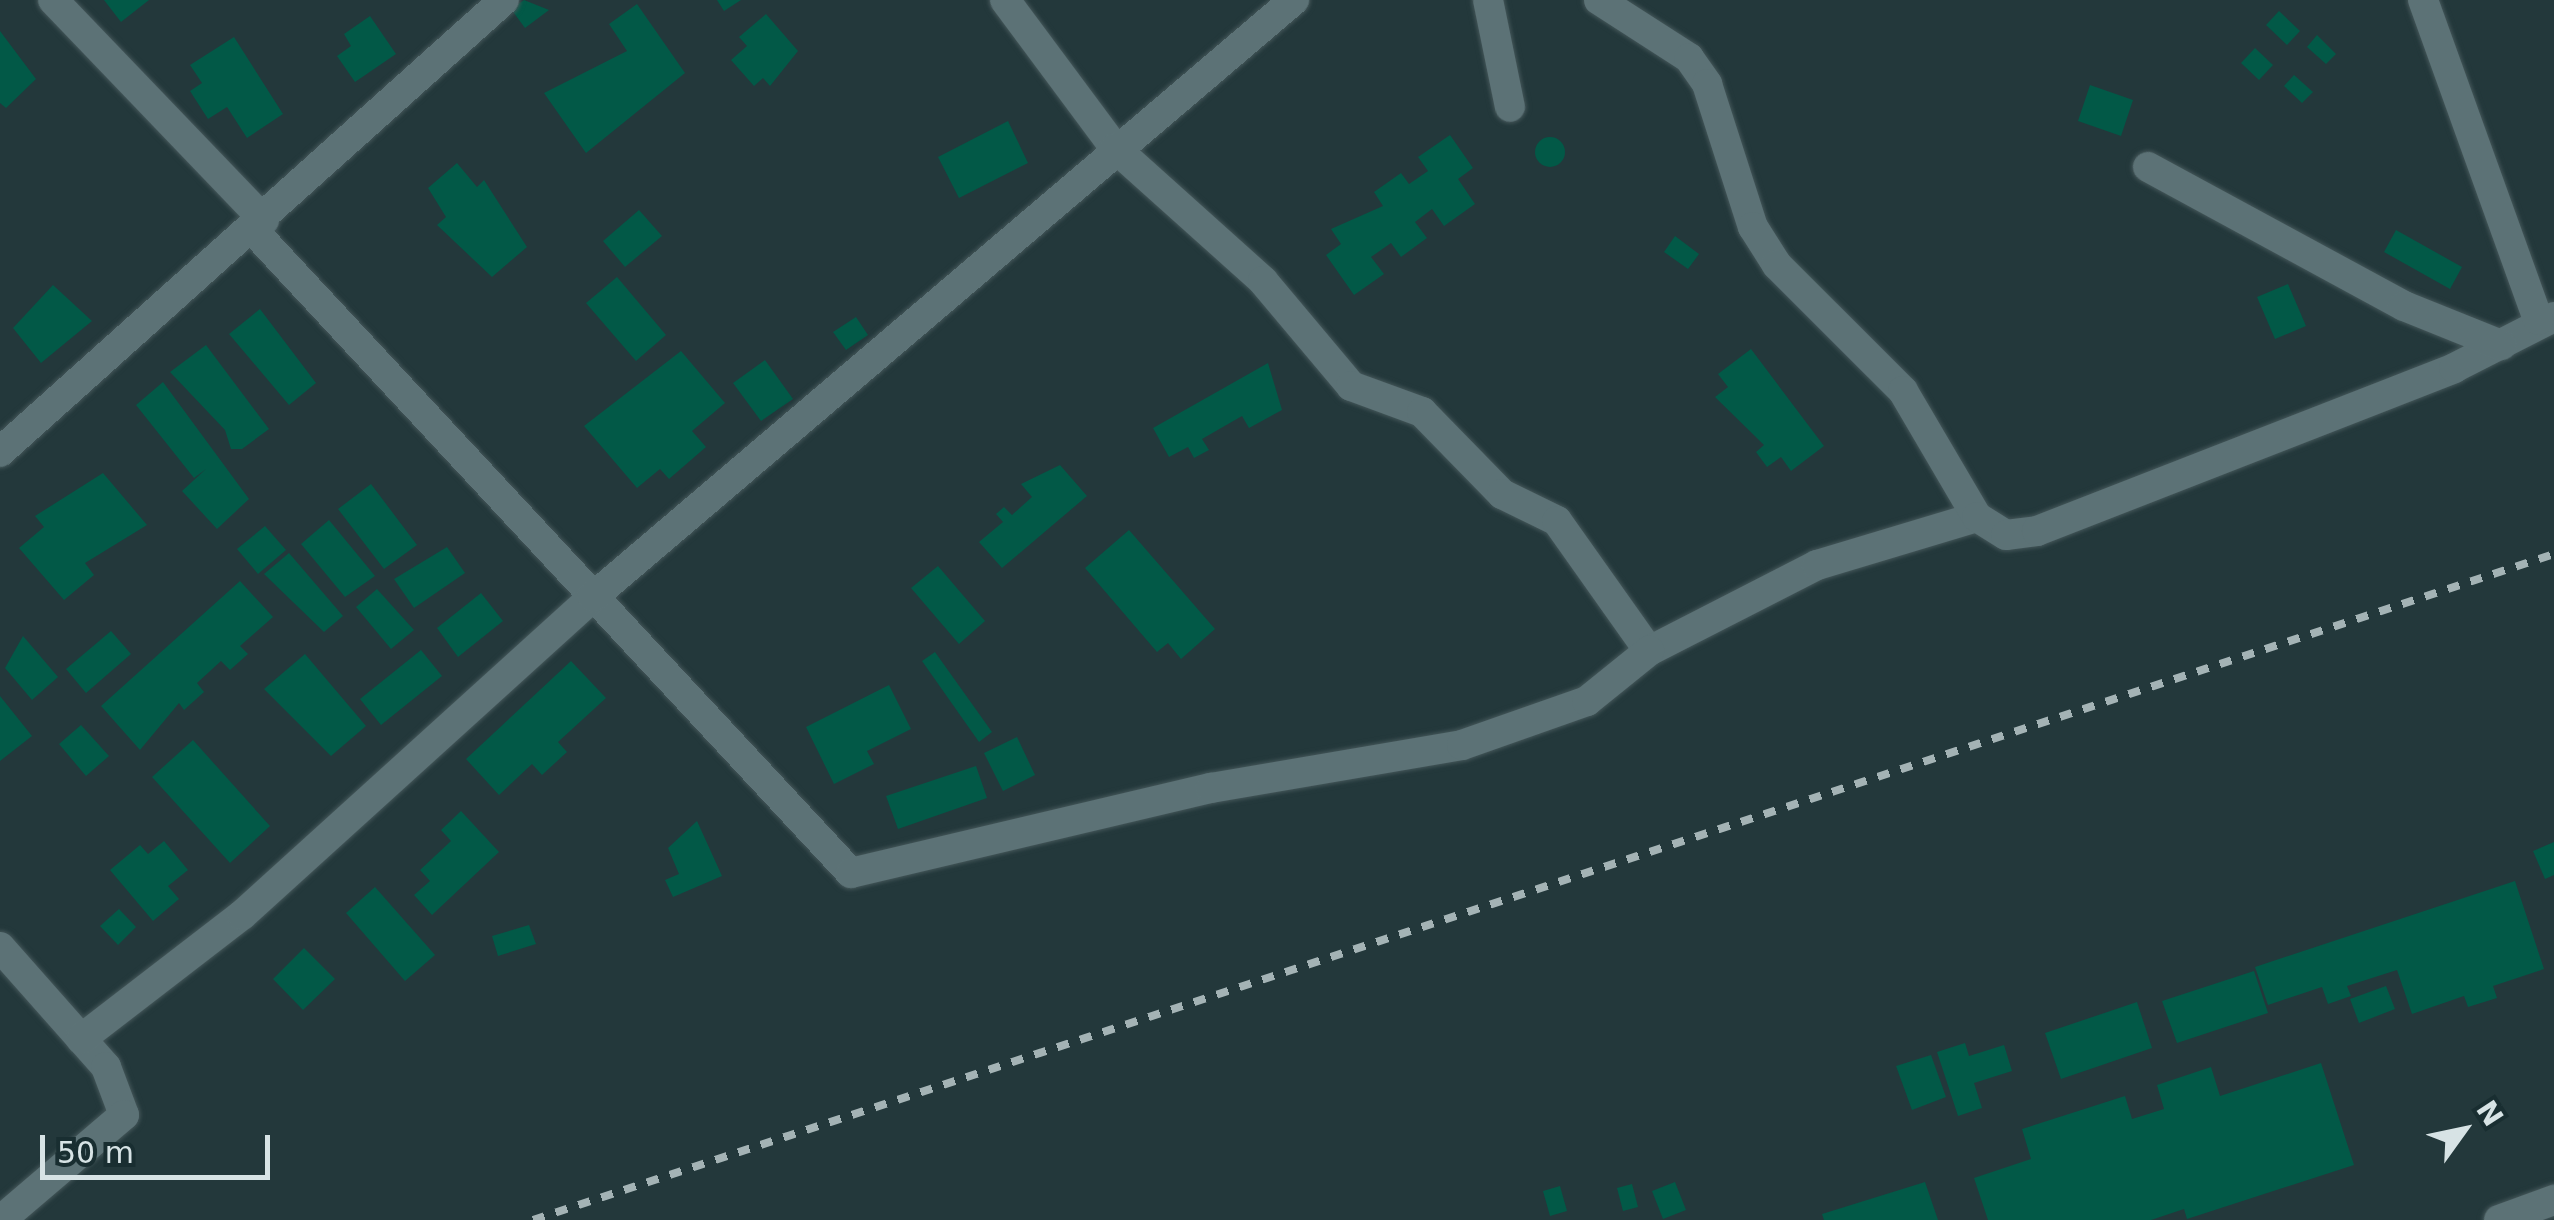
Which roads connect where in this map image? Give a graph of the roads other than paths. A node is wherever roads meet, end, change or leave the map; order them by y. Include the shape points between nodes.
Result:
1 (53, 0) edge
2 (504, 0) edge
3 (1005, 0) edge
4 (1294, 0) edge
5 (1488, 0) edge
6 (1598, 0) edge
7 (2423, 0) edge
8 (1510, 107) dead end
9 (1115, 148) junction
10 (2148, 167) dead end
11 (258, 225) junction
12 (2546, 318) edge
13 (2501, 345) junction
14 (0, 452) edge
15 (1977, 516) junction
16 (593, 597) junction
17 (1649, 651) junction
18 (0, 947) edge
19 (82, 1040) junction
20 (2554, 1200) edge
21 (1, 1220) edge
22 (2498, 1220) edge

1 - 11 street
2 - 11 street
3 - 9 street
4 - 9 street via 1136,143
5 - 8 street
6 - 15 street via 1689,58 1707,84 1753,227 1776,265 1903,391
7 - 12 street
9 - 16 street via 1052,215
9 - 17 street via 1262,281 1351,386 1422,412 1502,494 1557,521
10 - 13 street via 2404,306
11 - 14 street
11 - 16 street
12 - 13 street
13 - 15 street via 2037,531 2006,535
15 - 17 street via 1817,565
16 - 17 street via 851,873 1160,799 1462,745 1587,700
16 - 19 street via 242,915
18 - 19 street
19 - 21 street via 119,1088 124,1115
20 - 22 street

